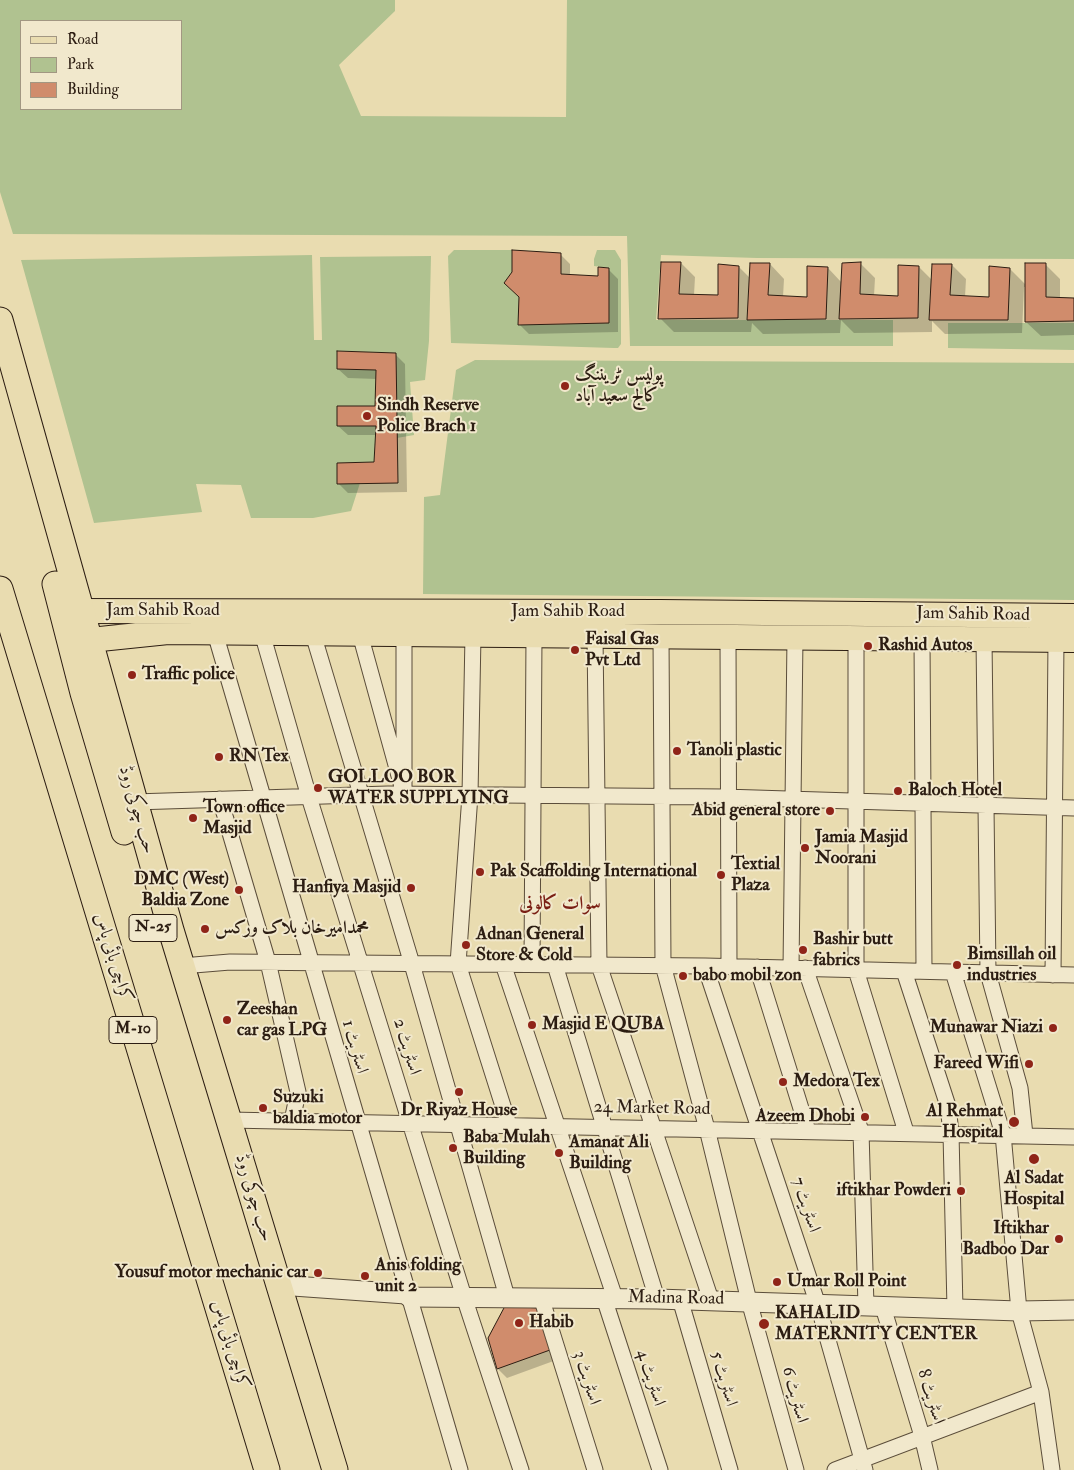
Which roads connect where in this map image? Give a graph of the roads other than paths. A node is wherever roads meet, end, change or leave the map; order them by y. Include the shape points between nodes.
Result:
1 (0, 320) edge
2 (0, 382) edge
3 (0, 589) edge
4 (71, 610) junction
5 (1074, 616) edge
6 (215, 633) junction
7 (262, 634) junction
8 (313, 634) junction
9 (360, 634) junction
10 (404, 634) junction
11 (473, 635) junction
12 (534, 635) junction
13 (595, 636) junction
14 (661, 636) junction
15 (728, 636) junction
16 (794, 637) junction
17 (856, 637) junction
18 (922, 638) junction
19 (984, 639) junction
20 (1065, 640) edge
21 (79, 641) junction
22 (404, 794) junction
23 (362, 795) junction
24 (470, 795) junction
25 (533, 796) junction
26 (597, 796) junction
27 (309, 797) junction
28 (662, 797) junction
29 (728, 797) junction
30 (262, 798) junction
31 (220, 799) junction
32 (793, 799) junction
33 (134, 802) junction
34 (856, 802) junction
35 (923, 804) junction
36 (986, 806) junction
37 (1055, 808) junction
38 (1074, 808) edge
39 (268, 962) junction
40 (310, 963) junction
41 (361, 963) junction
42 (412, 964) junction
43 (458, 964) junction
44 (503, 964) junction
45 (532, 964) junction
46 (555, 965) junction
47 (599, 965) junction
48 (663, 965) junction
49 (182, 966) junction
50 (705, 966) junction
51 (729, 966) junction
52 (757, 967) junction
53 (798, 968) junction
54 (856, 970) junction
55 (904, 971) junction
56 (924, 972) junction
57 (953, 972) junction
58 (988, 973) junction
59 (1053, 975) junction
60 (1074, 975) edge
61 (229, 1120) junction
62 (292, 1121) junction
63 (357, 1121) junction
64 (410, 1122) junction
65 (458, 1124) junction
66 (509, 1125) junction
67 (557, 1126) junction
68 (605, 1127) junction
69 (653, 1128) junction
70 (708, 1129) junction
71 (760, 1130) junction
72 (808, 1130) junction
73 (861, 1131) junction
74 (906, 1132) junction
75 (951, 1133) junction
76 (1003, 1134) junction
77 (1025, 1135) junction
78 (1074, 1137) edge
79 (279, 1285) junction
80 (409, 1297) junction
81 (464, 1297) junction
82 (506, 1297) junction
83 (541, 1297) junction
84 (610, 1298) junction
85 (657, 1299) junction
86 (680, 1299) junction
87 (711, 1300) junction
88 (749, 1301) junction
89 (818, 1305) junction
90 (874, 1307) junction
91 (955, 1309) junction
92 (1074, 1310) edge
93 (1019, 1311) junction
94 (1041, 1392) junction
95 (922, 1436) junction
96 (864, 1464) edge
97 (267, 1470) edge
98 (319, 1470) edge
99 (336, 1470) edge
100 (460, 1470) edge
101 (521, 1470) edge
102 (595, 1470) edge
103 (660, 1470) edge
104 (730, 1470) edge
105 (796, 1470) edge
106 (835, 1470) edge
107 (930, 1470) edge
108 (1052, 1470) edge

1 - 4 highway, حب چوکی روڈ / N-25
2 - 4 highway, حب چوکی روڈ / N-25
3 - 97 highway, کراچی بائی پاس / M-10
4 - 5 main road, Jam Sahib Road
4 - 21 highway, حب چوکی روڈ / N-25
6 - 7 main road, Jam Sahib Road
6 - 21 main road, Jam Sahib Road via 168,632
6 - 30 street, اسٹریٹ 1
7 - 8 main road, Jam Sahib Road
7 - 27 street, اسٹریٹ 2
8 - 9 main road, Jam Sahib Road
8 - 23 street
9 - 10 main road, Jam Sahib Road
9 - 22 street
10 - 11 main road, Jam Sahib Road
10 - 22 street
11 - 12 main road, Jam Sahib Road
11 - 24 street
12 - 13 main road, Jam Sahib Road
12 - 25 street
13 - 14 main road, Jam Sahib Road
13 - 26 street
14 - 15 main road, Jam Sahib Road
14 - 28 street, اسٹریٹ 6
15 - 16 main road, Jam Sahib Road
15 - 29 street
16 - 17 main road, Jam Sahib Road
16 - 32 street, اسٹریٹ 8
17 - 18 main road, Jam Sahib Road
17 - 34 street
18 - 19 main road, Jam Sahib Road
18 - 35 street
19 - 20 main road, Jam Sahib Road
19 - 36 street
20 - 37 street
21 - 33 highway, حب چوکی روڈ / N-25
21 - 98 highway, حب چوکی روڈ / N-25 via 158,945
22 - 23 street
22 - 24 street
23 - 27 street
23 - 42 street
24 - 25 street
24 - 43 street
25 - 26 street
25 - 45 street
26 - 28 street
26 - 47 street
27 - 30 street
27 - 41 street, اسٹریٹ 2
28 - 29 street
28 - 48 street, اسٹریٹ 6
29 - 32 street
29 - 51 street
30 - 31 street
30 - 40 street, اسٹریٹ 1
31 - 33 street
31 - 39 street
32 - 34 street
32 - 53 street, اسٹریٹ 8
33 - 49 highway, حب چوکی روڈ / N-25
34 - 35 street
34 - 54 street
35 - 36 street
35 - 56 street
36 - 37 street
36 - 58 street
37 - 38 street
37 - 59 street
39 - 40 street
39 - 49 street
39 - 62 street via 298,1092
40 - 41 street
40 - 63 street, اسٹریٹ 1
41 - 42 street
41 - 64 street, اسٹریٹ 2
42 - 43 street
42 - 65 street
43 - 44 street
43 - 66 street
44 - 45 street
44 - 67 street, اسٹریٹ 4
45 - 46 street
46 - 47 street
46 - 68 street
47 - 48 street
47 - 69 street
48 - 50 street
48 - 70 street, اسٹریٹ 6
49 - 61 highway, حب چوکی روڈ / N-25
50 - 51 street
50 - 71 street, اسٹریٹ 7
51 - 52 street
52 - 53 street
52 - 72 street
53 - 54 street
53 - 73 street, اسٹریٹ 8
54 - 55 street
54 - 74 street
55 - 56 street
55 - 75 street via 948,1106
56 - 57 street
57 - 58 street
57 - 76 street
58 - 59 street
58 - 77 street via 1020,1088
59 - 60 street
61 - 62 street, 24 Market Road
61 - 79 highway, حب چوکی روڈ / N-25
62 - 63 street, 24 Market Road
63 - 64 street, 24 Market Road
63 - 80 street, اسٹریٹ 1
64 - 65 street, 24 Market Road
64 - 81 street, اسٹریٹ 2
65 - 66 street, 24 Market Road
65 - 82 street
66 - 67 street, 24 Market Road
67 - 68 street, 24 Market Road
67 - 84 street, اسٹریٹ 4
68 - 69 street, 24 Market Road
68 - 85 street
69 - 70 street, 24 Market Road
69 - 87 street
70 - 71 street, 24 Market Road
70 - 88 street, اسٹریٹ 6
71 - 72 street, 24 Market Road
71 - 89 street, اسٹریٹ 7
72 - 73 street, 24 Market Road
73 - 74 street, 24 Market Road
73 - 90 street, اسٹریٹ 8
74 - 75 street, 24 Market Road
75 - 76 street, 24 Market Road
75 - 91 street
76 - 77 street, 24 Market Road
76 - 93 street
77 - 78 street, 24 Market Road
79 - 80 street, Madina Road via 406,1294
79 - 99 highway, حب چوکی روڈ / N-25
80 - 81 street, Madina Road
80 - 100 street, اسٹریٹ 1
81 - 82 street, Madina Road
81 - 101 street, اسٹریٹ 2
82 - 83 street, Madina Road
83 - 84 street, Madina Road
83 - 102 street, اسٹریٹ 3
84 - 85 street, Madina Road
84 - 103 street, اسٹریٹ 4
85 - 86 street, Madina Road
86 - 87 street, Madina Road
86 - 104 street, اسٹریٹ 5
87 - 88 street, Madina Road
88 - 89 street, Madina Road
88 - 105 street, اسٹریٹ 6
89 - 90 street, Madina Road
89 - 96 street, اسٹریٹ 7
90 - 91 street, Madina Road
90 - 95 street, اسٹریٹ 8
91 - 93 street, Madina Road
92 - 93 street, Madina Road
93 - 94 street
94 - 95 street
94 - 108 street
95 - 96 street
95 - 107 street, اسٹریٹ 8
96 - 106 street

